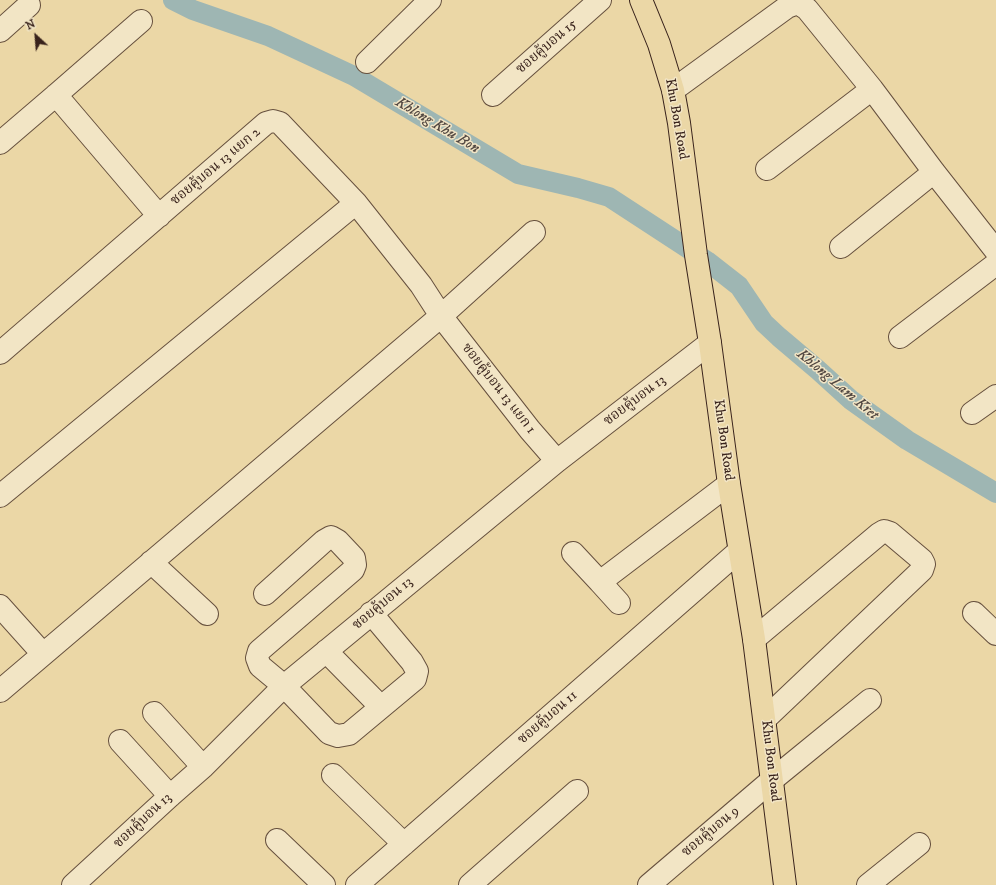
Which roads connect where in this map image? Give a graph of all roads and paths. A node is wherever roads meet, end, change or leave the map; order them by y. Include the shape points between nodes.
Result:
1 (600, 0) edge
2 (641, 0) edge
3 (797, 1) edge
4 (422, 3) edge
5 (141, 21) dead end
6 (367, 62) dead end
7 (872, 89) junction
8 (673, 90) junction
9 (493, 94) dead end
10 (56, 96) junction
11 (0, 143) edge
12 (767, 169) dead end
13 (934, 172) junction
14 (356, 203) junction
15 (159, 216) junction
16 (534, 232) dead end
17 (841, 247) dead end
18 (996, 251) edge
19 (996, 264) edge
20 (441, 316) junction
21 (900, 337) dead end
22 (710, 343) junction
23 (0, 353) edge
24 (996, 396) edge
25 (972, 413) dead end
26 (557, 460) junction
27 (728, 484) junction
28 (0, 496) edge
29 (739, 551) junction
30 (573, 553) dead end
31 (151, 562) junction
32 (600, 582) junction
33 (264, 594) dead end
34 (619, 603) dead end
35 (0, 606) edge
36 (371, 613) junction
37 (974, 613) dead end
38 (207, 614) dead end
39 (996, 634) edge
40 (754, 639) junction
41 (326, 651) junction
42 (43, 654) junction
43 (284, 686) junction
44 (0, 691) edge
45 (870, 700) dead end
46 (381, 707) junction
47 (154, 713) dead end
48 (765, 719) junction
49 (120, 741) dead end
50 (203, 767) junction
51 (333, 775) dead end
52 (772, 780) junction
53 (577, 791) dead end
54 (170, 796) junction
55 (277, 840) dead end
56 (404, 844) junction
57 (919, 844) dead end
58 (74, 885) edge
59 (324, 885) edge
60 (357, 885) edge
61 (470, 885) edge
62 (649, 885) edge
63 (785, 885) edge
64 (868, 885) edge

1 - 9 street, ซอยคู้บอน 15
2 - 8 main road, Khu Bon Road via 659,44
3 - 7 street via 807,9
3 - 8 street
4 - 6 street
5 - 10 street
7 - 12 street
7 - 13 street
8 - 22 main road, Khu Bon Road
10 - 11 street
10 - 15 street
13 - 17 street
13 - 18 street
14 - 15 street, ซอยคู้บอน 13 แยก 2 via 280,123 273,121 266,123
14 - 20 street, ซอยคู้บอน 13 แยก 2 via 421,285
14 - 28 street
15 - 23 street, ซอยคู้บอน 13 แยก 2
16 - 20 street
19 - 21 street
20 - 26 street, ซอยคู้บอน 13 แยก 1 via 530,430
20 - 31 street
22 - 26 street, ซอยคู้บอน 13
22 - 27 main road, Khu Bon Road
24 - 25 street
26 - 36 street, ซอยคู้บอน 13
27 - 29 main road, Khu Bon Road
27 - 32 street
29 - 40 main road, Khu Bon Road
29 - 56 street, ซอยคู้บอน 11
30 - 32 street
31 - 38 street
31 - 42 street
32 - 34 street
33 - 43 street via 324,541 331,538 338,541 354,558 353,570 259,651 257,658 260,666
35 - 42 street
36 - 41 street, ซอยคู้บอน 13
36 - 46 street via 416,670 415,679
37 - 39 street
40 - 48 main road, Khu Bon Road
40 - 48 street via 884,531 890,532 924,564 922,570
41 - 43 street, ซอยคู้บอน 13
41 - 46 street
42 - 44 street
43 - 46 street via 329,733 338,736 349,734
43 - 50 street, ซอยคู้บอน 13
45 - 52 street, ซอยคู้บอน 9
47 - 50 street
48 - 52 main road, Khu Bon Road
49 - 54 street
50 - 54 street, ซอยคู้บอน 13
51 - 56 street
52 - 62 street, ซอยคู้บอน 9
52 - 63 main road, Khu Bon Road
53 - 61 street
54 - 58 street, ซอยคู้บอน 13
55 - 59 street
56 - 60 street, ซอยคู้บอน 11
57 - 64 street

